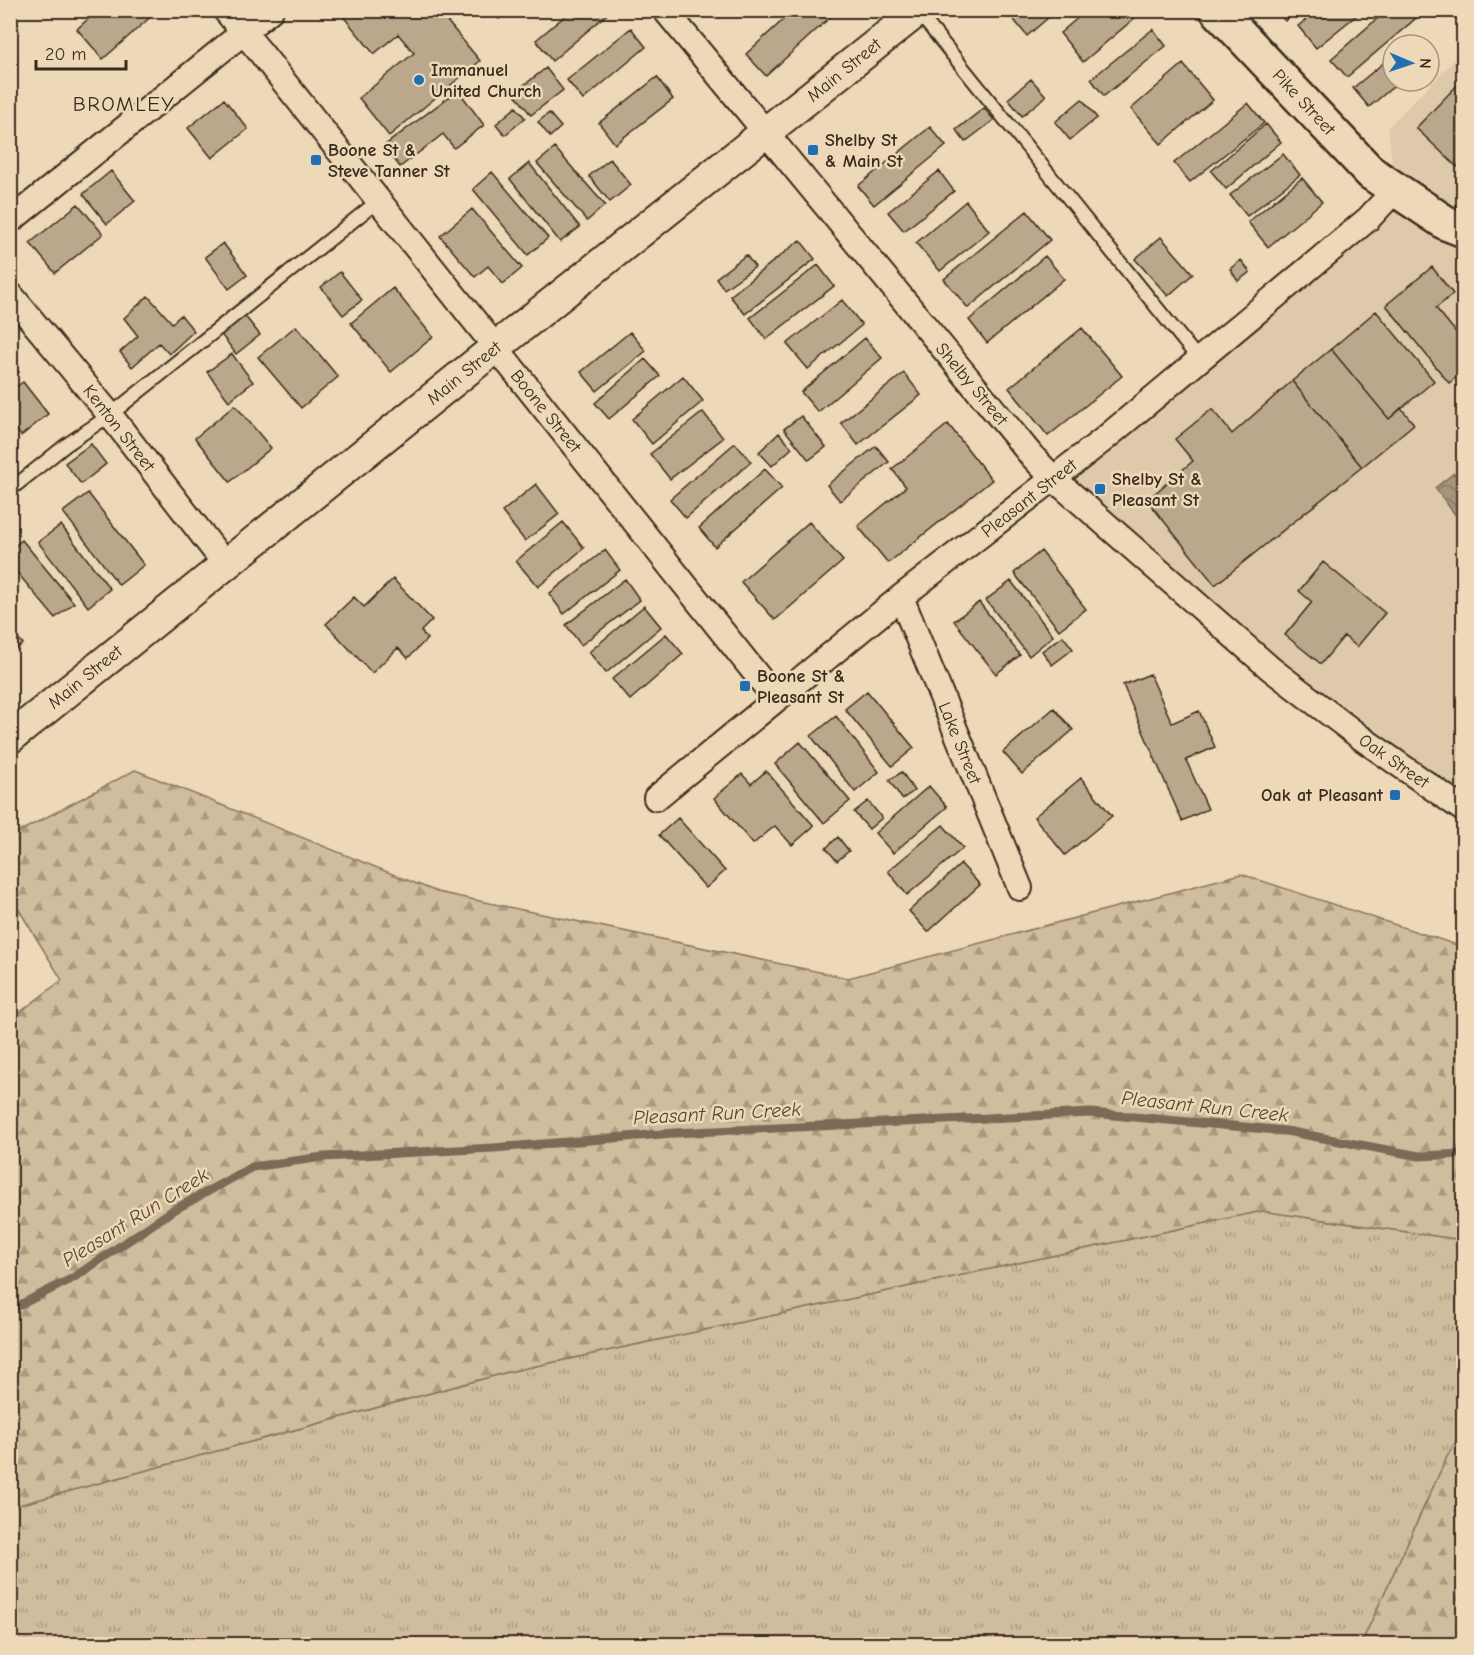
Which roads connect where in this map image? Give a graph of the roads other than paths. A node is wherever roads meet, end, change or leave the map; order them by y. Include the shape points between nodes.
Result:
1 (225, 10) edge
2 (271, 10) edge
3 (665, 10) edge
4 (1217, 10) edge
5 (918, 11) edge
6 (244, 32) junction
7 (765, 134) junction
8 (1395, 190) junction
9 (378, 201) junction
10 (10, 221) edge
11 (1464, 230) edge
12 (10, 294) edge
13 (495, 348) junction
14 (1200, 361) junction
15 (110, 415) junction
16 (1053, 478) junction
17 (10, 490) edge
18 (225, 564) junction
19 (901, 597) junction
20 (776, 699) junction
21 (1325, 710) joint
22 (10, 738) edge
23 (656, 798) dead end
24 (1464, 810) edge
25 (1020, 888) dead end

1 - 6 street, Boone Street
2 - 6 street
3 - 7 street, Shelby Street
4 - 8 main road, Pike Street via 1371,173
5 - 7 street, Main Street
5 - 14 lane
6 - 9 street, Boone Street
6 - 10 street
7 - 13 street, Main Street
7 - 16 street, Shelby Street
8 - 11 main road, Pike Street
8 - 14 street, Pleasant Street via 1368,219
9 - 13 street, Boone Street
9 - 15 lane
12 - 15 street, Kenton Street
13 - 18 street, Main Street
13 - 20 street, Boone Street
14 - 16 street, Pleasant Street
15 - 17 lane
15 - 18 street, Kenton Street
16 - 19 street, Pleasant Street
16 - 21 street, Shelby Street via 1271,669
18 - 22 street, Main Street
19 - 20 street, Pleasant Street
19 - 25 street, Lake Street
20 - 23 street, Pleasant Street
21 - 24 street, Oak Street

